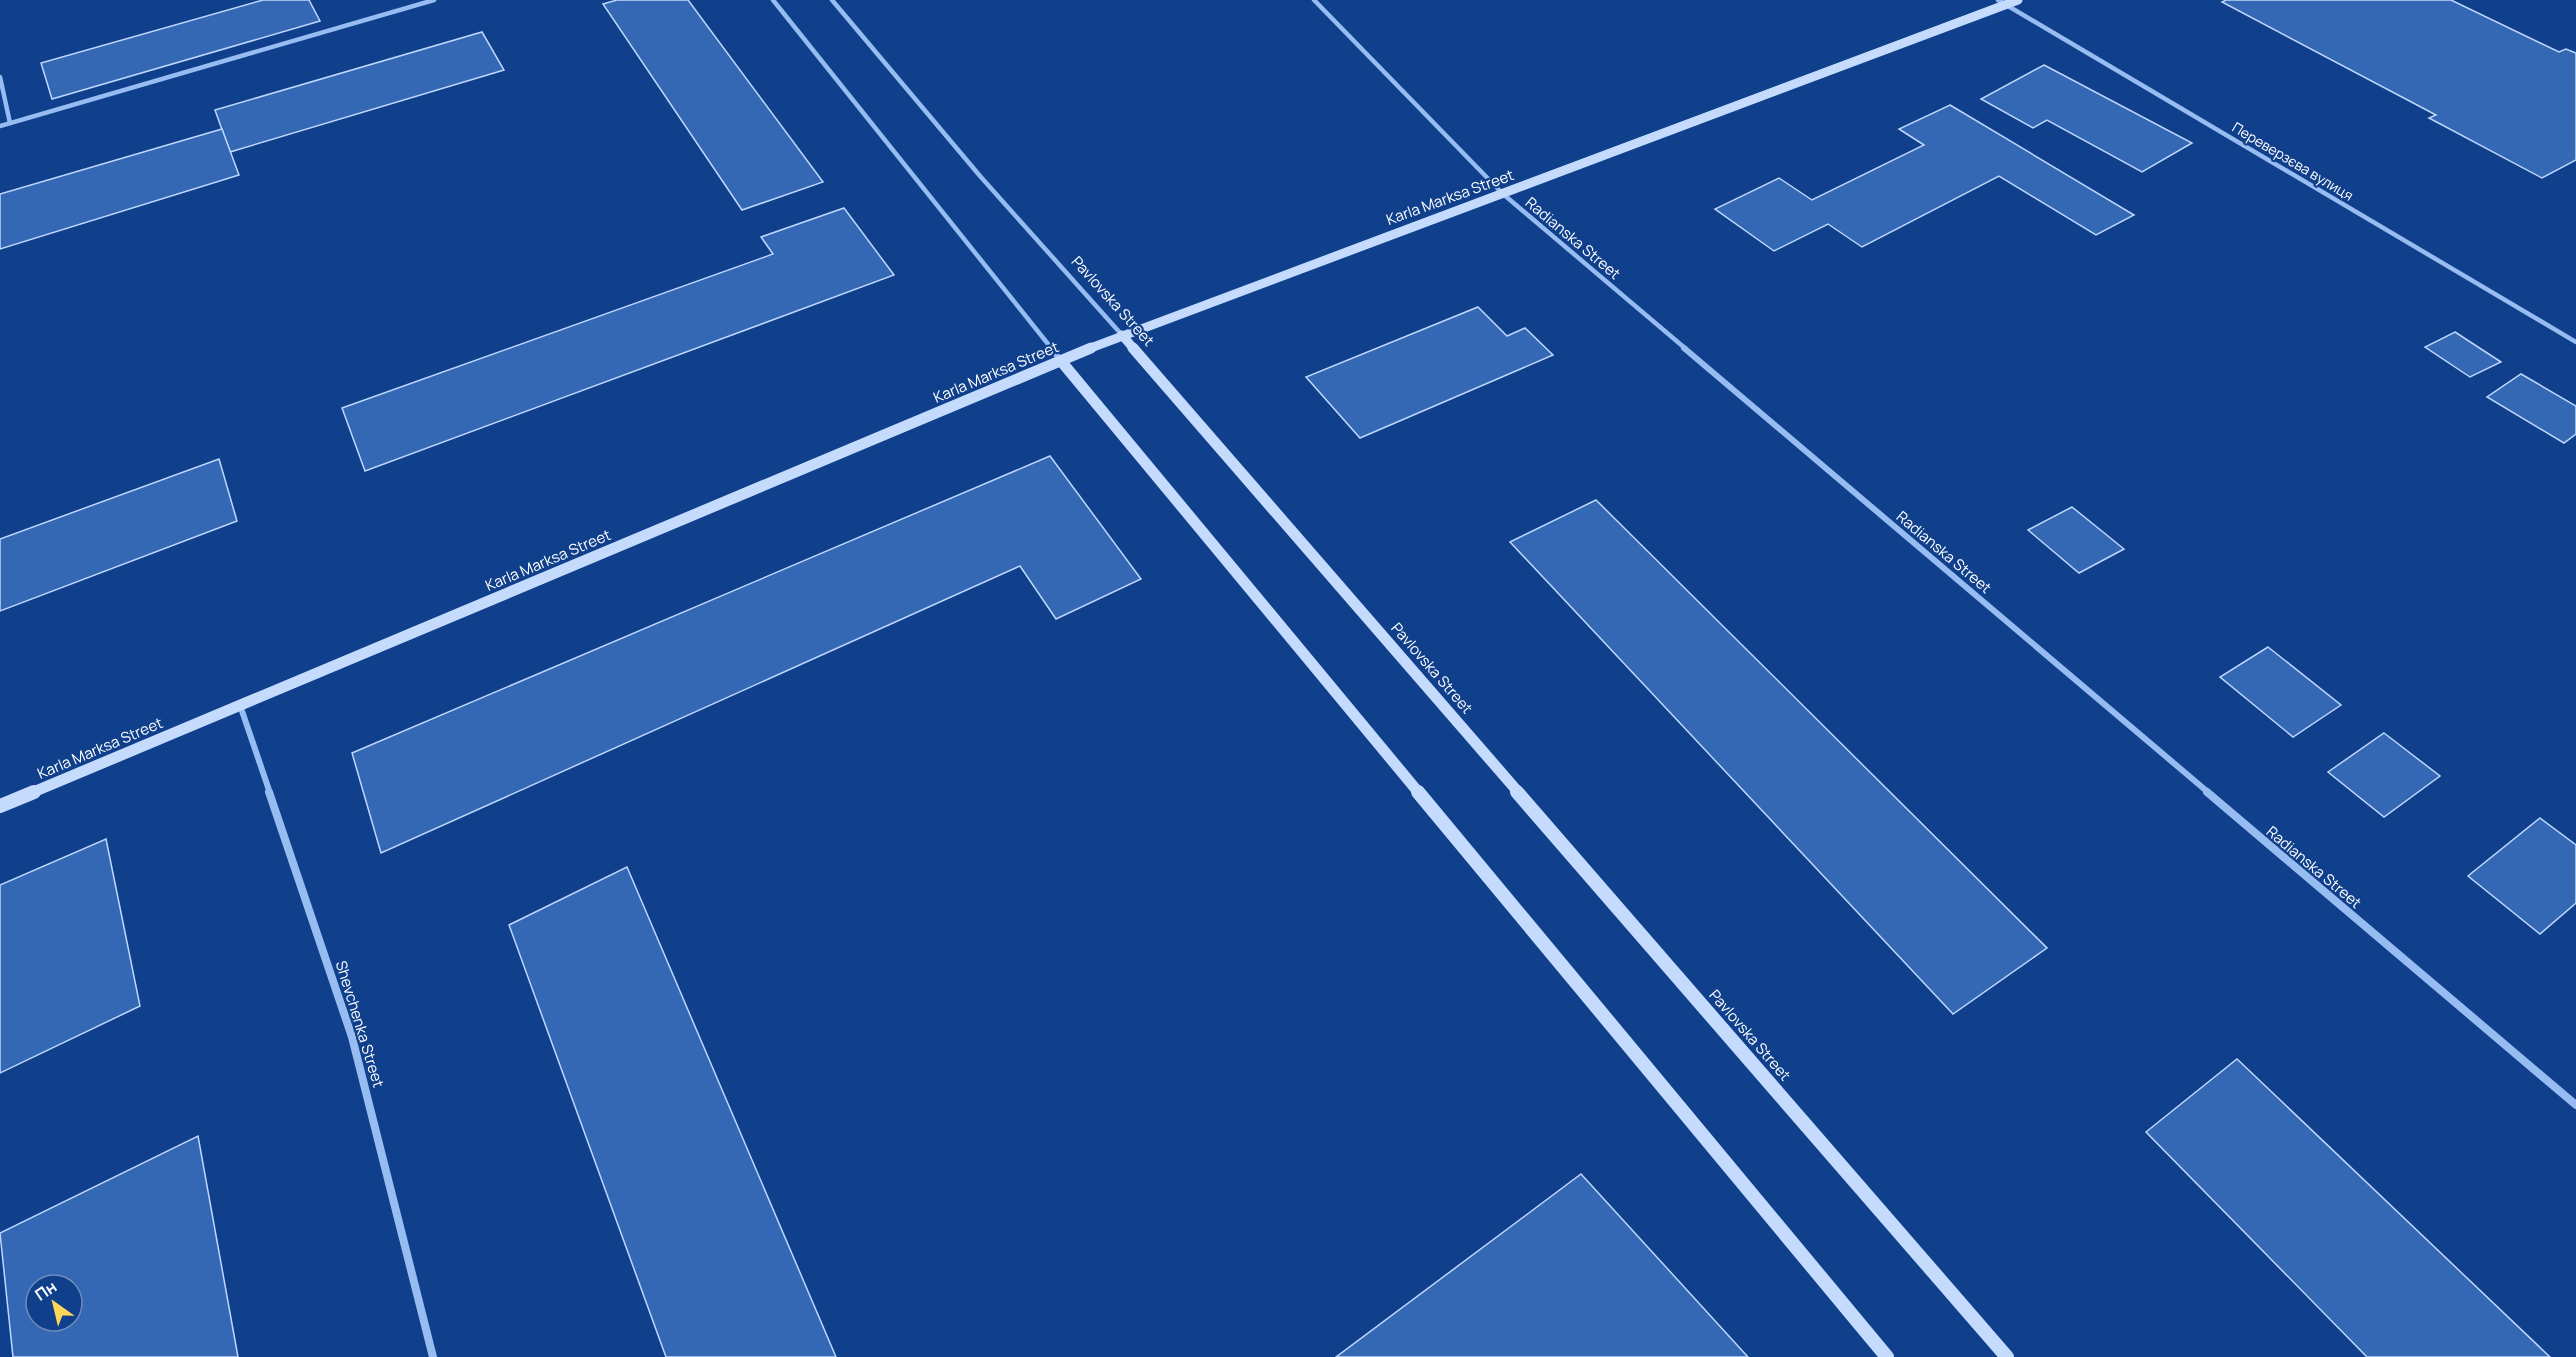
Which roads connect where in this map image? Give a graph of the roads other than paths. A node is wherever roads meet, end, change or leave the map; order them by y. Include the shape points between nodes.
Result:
1 (434, 0) edge
2 (773, 0) edge
3 (832, 0) edge
4 (1314, 0) edge
5 (2018, 0) edge
6 (2001, 2) edge
7 (0, 76) edge
8 (10, 123) junction
9 (0, 126) edge
10 (1503, 194) junction
11 (1122, 335) junction
12 (2576, 342) edge
13 (1061, 361) junction
14 (240, 705) junction
15 (0, 806) edge
16 (2576, 1105) edge
17 (433, 1357) edge
18 (1887, 1357) edge
19 (2007, 1357) edge

1 - 8 street
2 - 13 street
3 - 11 street, Pavlovska Street via 980,176
4 - 10 street, Radianska Street
5 - 6 street, Karla Marksa Street
6 - 10 street, Karla Marksa Street
6 - 12 street, Переверзєва вулиця
7 - 8 street
8 - 9 street
10 - 11 street, Karla Marksa Street
10 - 16 street, Radianska Street
11 - 13 street, Karla Marksa Street
11 - 19 street, Pavlovska Street
13 - 14 street, Karla Marksa Street
13 - 18 street
14 - 15 street, Karla Marksa Street
14 - 17 street, Shevchenka Street via 352,1037

